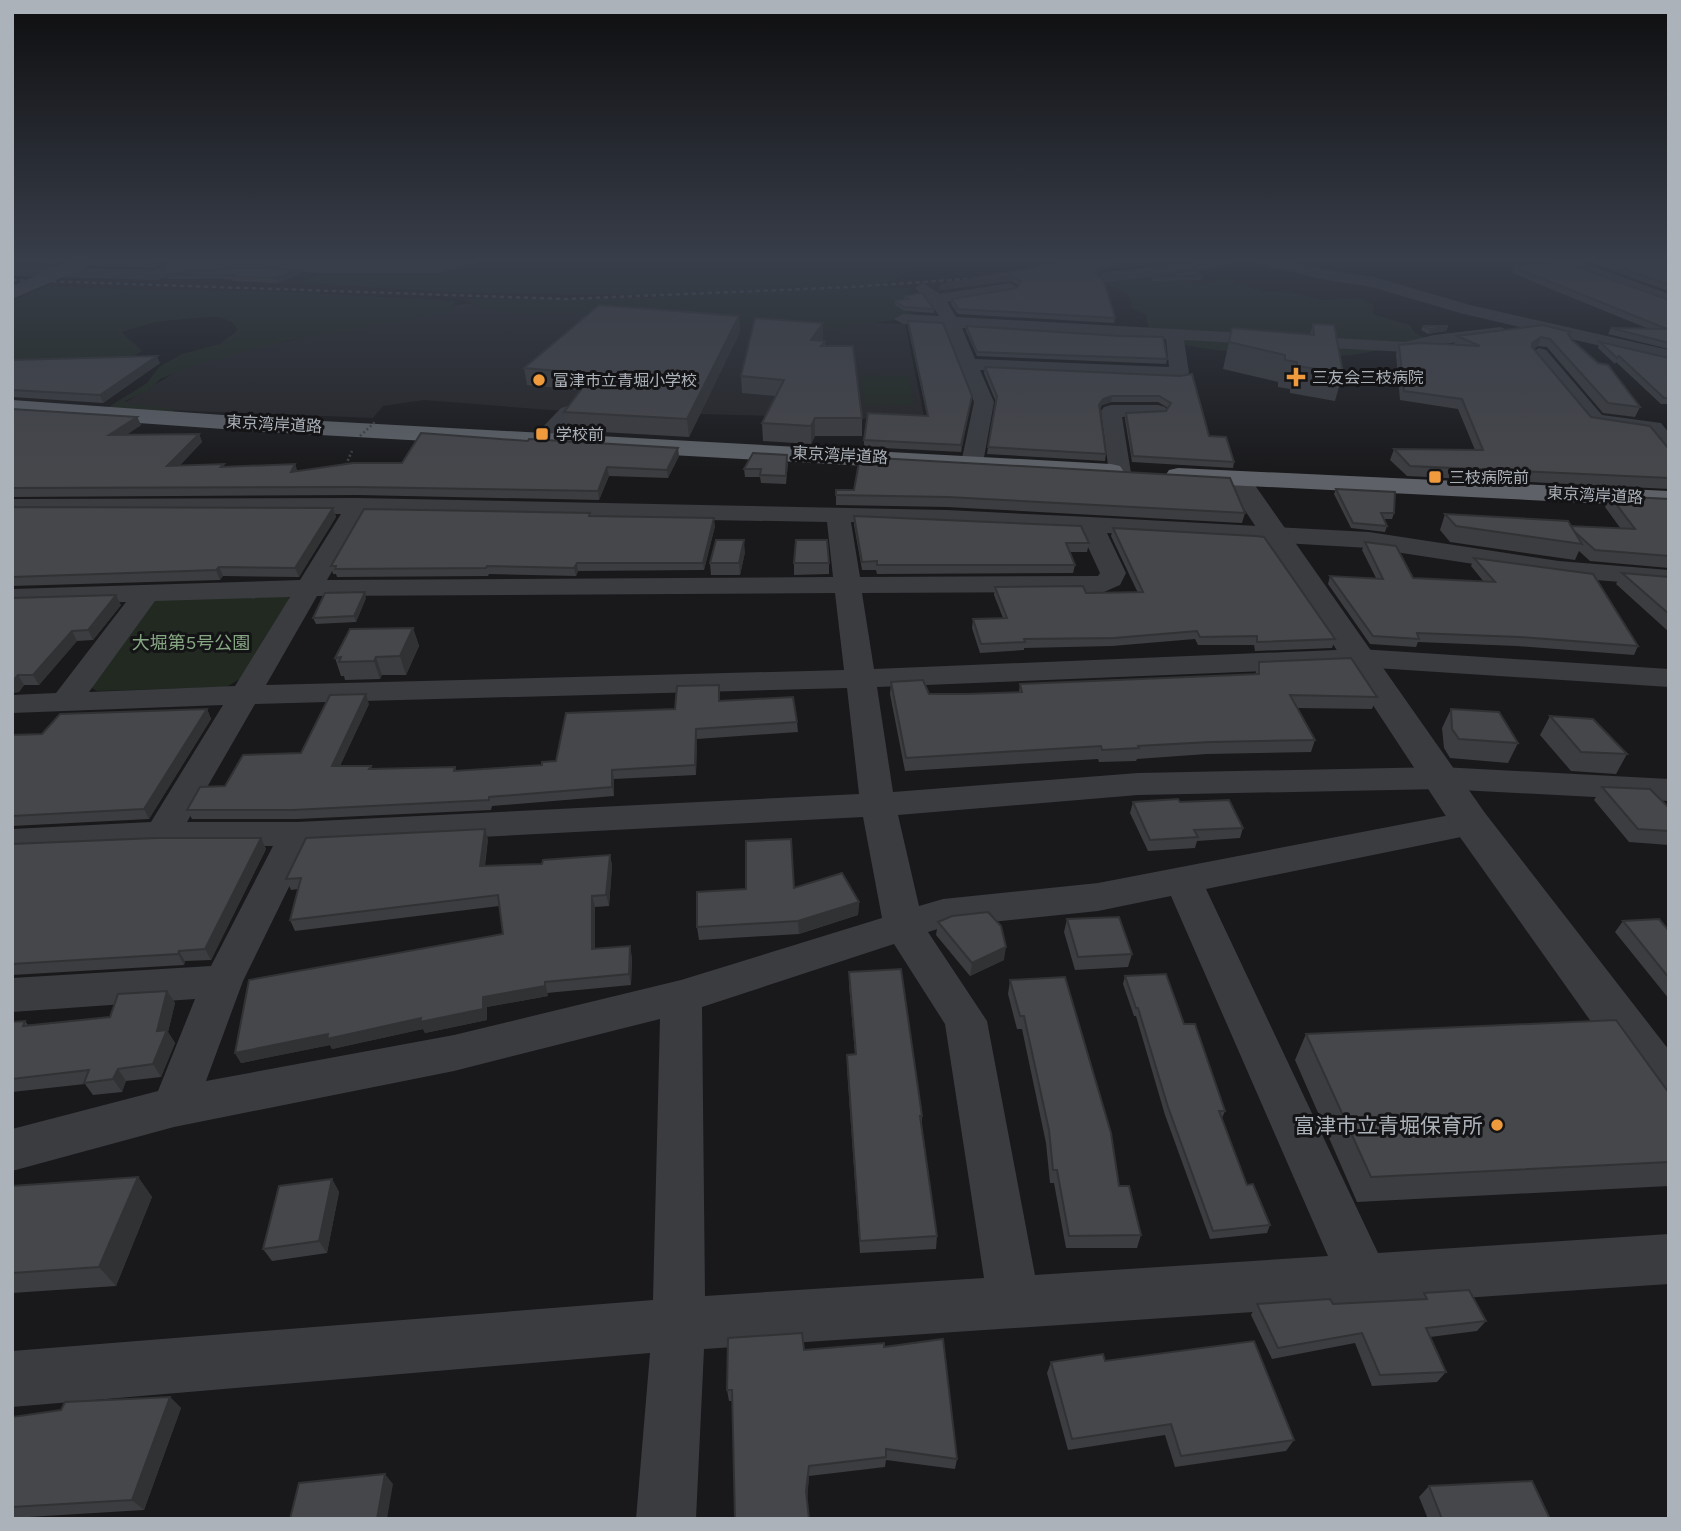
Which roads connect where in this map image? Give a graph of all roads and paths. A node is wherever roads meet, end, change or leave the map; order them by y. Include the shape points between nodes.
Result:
1 (955, 330) edge
2 (1122, 330) edge
3 (1507, 330) edge
4 (1562, 330) edge
5 (1174, 333) junction
6 (1588, 336) junction
7 (1539, 354) edge
8 (1669, 356) edge
9 (1594, 359) edge
10 (969, 364) junction
11 (12, 407) edge
12 (1158, 411) edge
13 (568, 412) edge
14 (375, 422) dead end
15 (360, 436) dead end
16 (545, 438) junction
17 (1669, 449) edge
18 (351, 453) dead end
19 (972, 463) junction
20 (1120, 473) junction
21 (341, 474) edge
22 (1238, 480) junction
23 (1669, 499) edge
24 (358, 505) junction
25 (12, 506) edge
26 (838, 515) junction
27 (1090, 524) junction
28 (1276, 537) junction
29 (1668, 578) edge
30 (850, 584) junction
31 (310, 588) junction
32 (147, 593) junction
33 (12, 597) edge
34 (1360, 658) junction
35 (862, 678) junction
36 (1669, 678) edge
37 (243, 695) junction
38 (66, 701) junction
39 (12, 704) edge
40 (1441, 778) junction
41 (1669, 790) edge
42 (878, 805) junction
43 (1471, 823) junction
44 (162, 834) junction
45 (298, 834) junction
46 (12, 841) edge
47 (1183, 880) junction
48 (904, 928) junction
49 (223, 981) junction
50 (12, 995) edge
51 (681, 997) junction
52 (1669, 1090) edge
53 (174, 1107) junction
54 (12, 1150) edge
55 (1669, 1259) edge
56 (1364, 1279) junction
57 (1014, 1302) junction
58 (679, 1324) junction
59 (12, 1379) edge
60 (666, 1519) edge

1 - 10 street
2 - 5 street
3 - 5 street via 1405,347
4 - 6 street
5 - 10 street via 1179,373
6 - 8 street
6 - 9 street via 1576,344
7 - 17 street via 1596,421 1654,427
10 - 19 street via 984,402
11 - 16 highway, 東京湾岸道路
12 - 20 street via 1111,411
13 - 16 street
14 - 15 path, bridge
16 - 19 highway, 東京湾岸道路
18 - 21 path
19 - 20 highway, 東京湾岸道路
20 - 22 highway, 東京湾岸道路
22 - 23 highway, 東京湾岸道路
22 - 28 street
24 - 25 street
24 - 26 street
24 - 31 street
26 - 27 street
26 - 30 street
27 - 28 street
27 - 30 street via 1113,573 1104,584
28 - 29 street via 1369,540 1559,569
28 - 34 street
30 - 31 street
30 - 35 street
31 - 32 street
31 - 37 street
32 - 33 street
32 - 38 street
34 - 35 street
34 - 36 street
34 - 40 street
35 - 37 street
35 - 42 street
37 - 38 street
37 - 44 street
38 - 39 street
40 - 41 street
40 - 42 street via 1138,784
40 - 43 street
42 - 45 street
42 - 48 street
43 - 47 street
43 - 52 street
44 - 45 street
44 - 46 street
45 - 49 street
47 - 48 street via 1098,897 943,913
47 - 56 street
48 - 51 street
48 - 57 street via 966,1021
49 - 50 street
49 - 53 street
51 - 53 street via 454,1053
51 - 58 street
53 - 54 street
55 - 56 street
56 - 57 street
57 - 58 street
58 - 59 street
58 - 60 street

